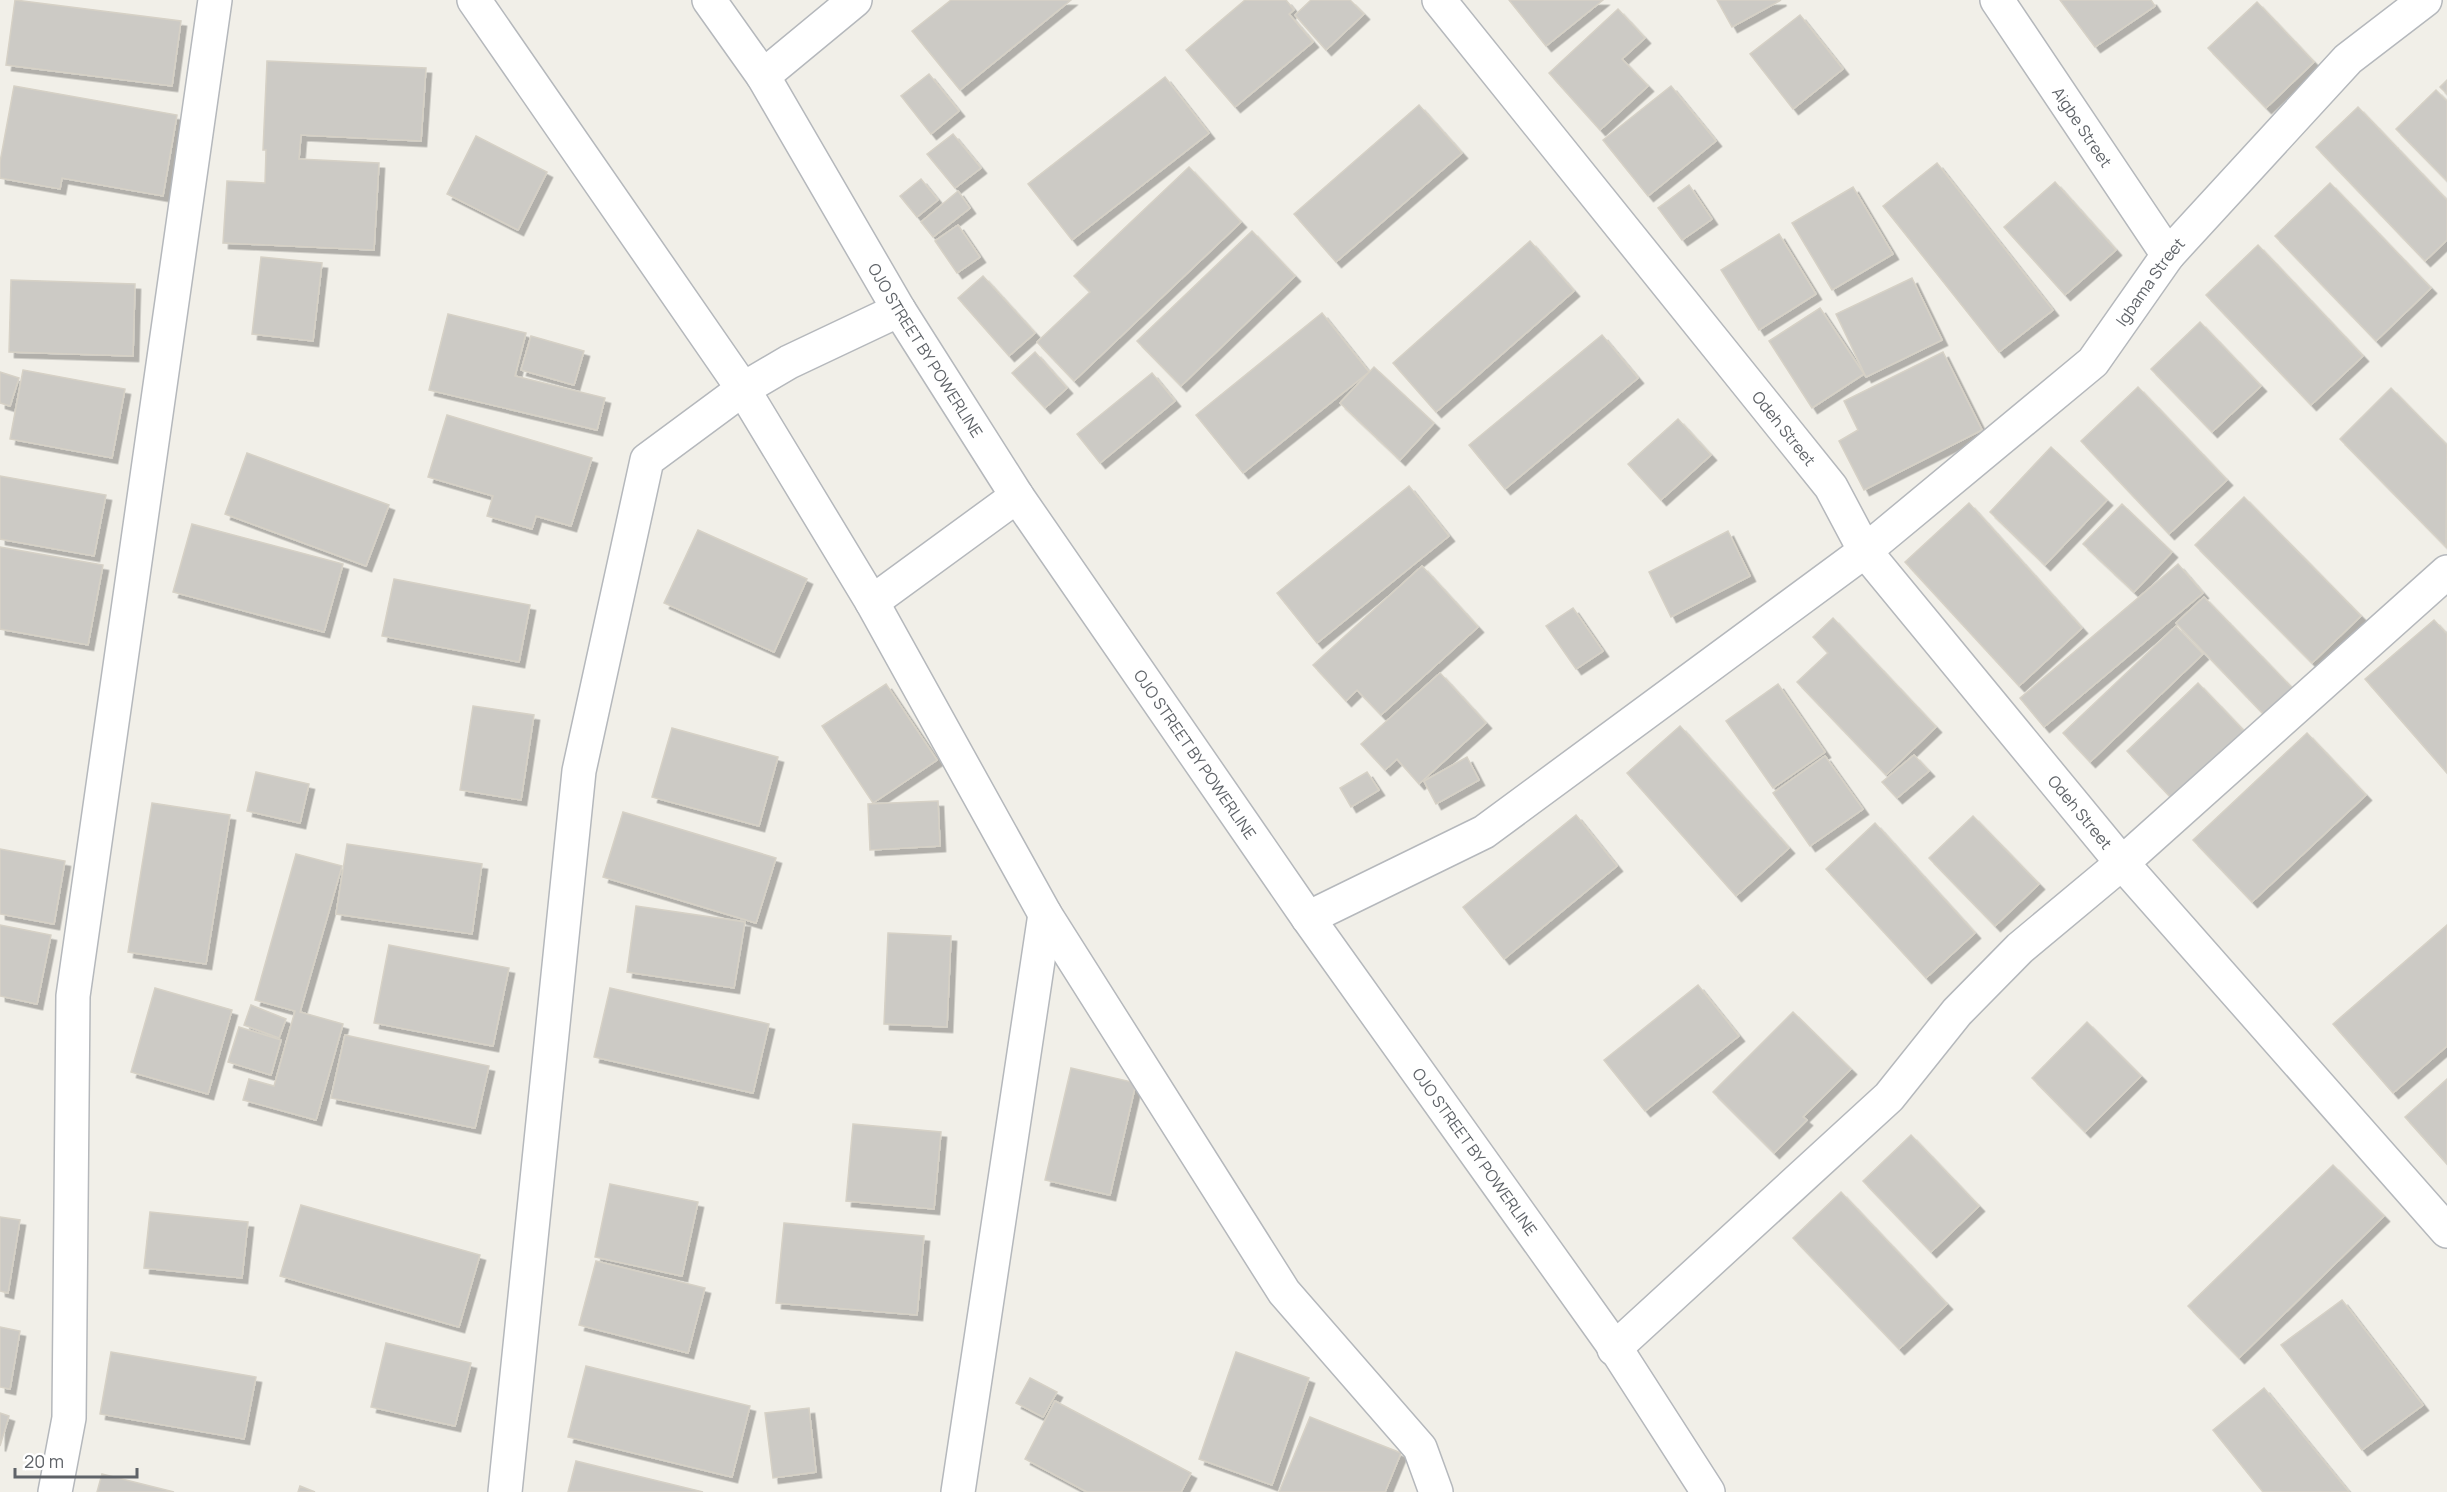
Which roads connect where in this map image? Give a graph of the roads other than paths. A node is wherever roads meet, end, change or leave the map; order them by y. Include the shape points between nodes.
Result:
1 (215, 0) edge
2 (474, 0) edge
3 (710, 0) edge
4 (855, 0) edge
5 (1439, 0) edge
6 (1997, 0) edge
7 (2425, 0) edge
8 (763, 76) junction
9 (2168, 255) junction
10 (899, 310) junction
11 (743, 389) junction
12 (1017, 496) junction
13 (1864, 551) junction
14 (2447, 572) edge
15 (872, 602) junction
16 (2122, 863) junction
17 (1045, 914) junction
18 (1308, 918) junction
19 (2447, 1231) edge
20 (1614, 1349) junction
21 (55, 1492) edge
22 (505, 1492) edge
23 (958, 1492) edge
24 (1436, 1492) edge
25 (1708, 1492) edge

1 - 21 street via 73,996 69,1418
2 - 11 street
3 - 8 street, OJO STREET BY POWERLINE
4 - 8 street
5 - 13 street, Odeh Street via 1831,487
6 - 9 street, Aigbe Street
7 - 9 street, Igbama Street via 2348,59
8 - 10 street, OJO STREET BY POWERLINE
9 - 13 street, Igbama Street via 2093,362
10 - 11 street via 789,362
10 - 12 street, OJO STREET BY POWERLINE
11 - 15 street
11 - 22 street via 646,460 579,771
12 - 15 street
12 - 18 street, OJO STREET BY POWERLINE
13 - 16 street, Odeh Street
13 - 18 street, Igbama Street via 1484,832
14 - 16 street
15 - 17 street
16 - 19 street, Odeh Street
16 - 20 street via 2020,948 1957,1012 1889,1097
17 - 23 street
17 - 24 street via 1284,1292 1420,1448
18 - 20 street, OJO STREET BY POWERLINE
20 - 25 street, OJO STREET BY POWERLINE

